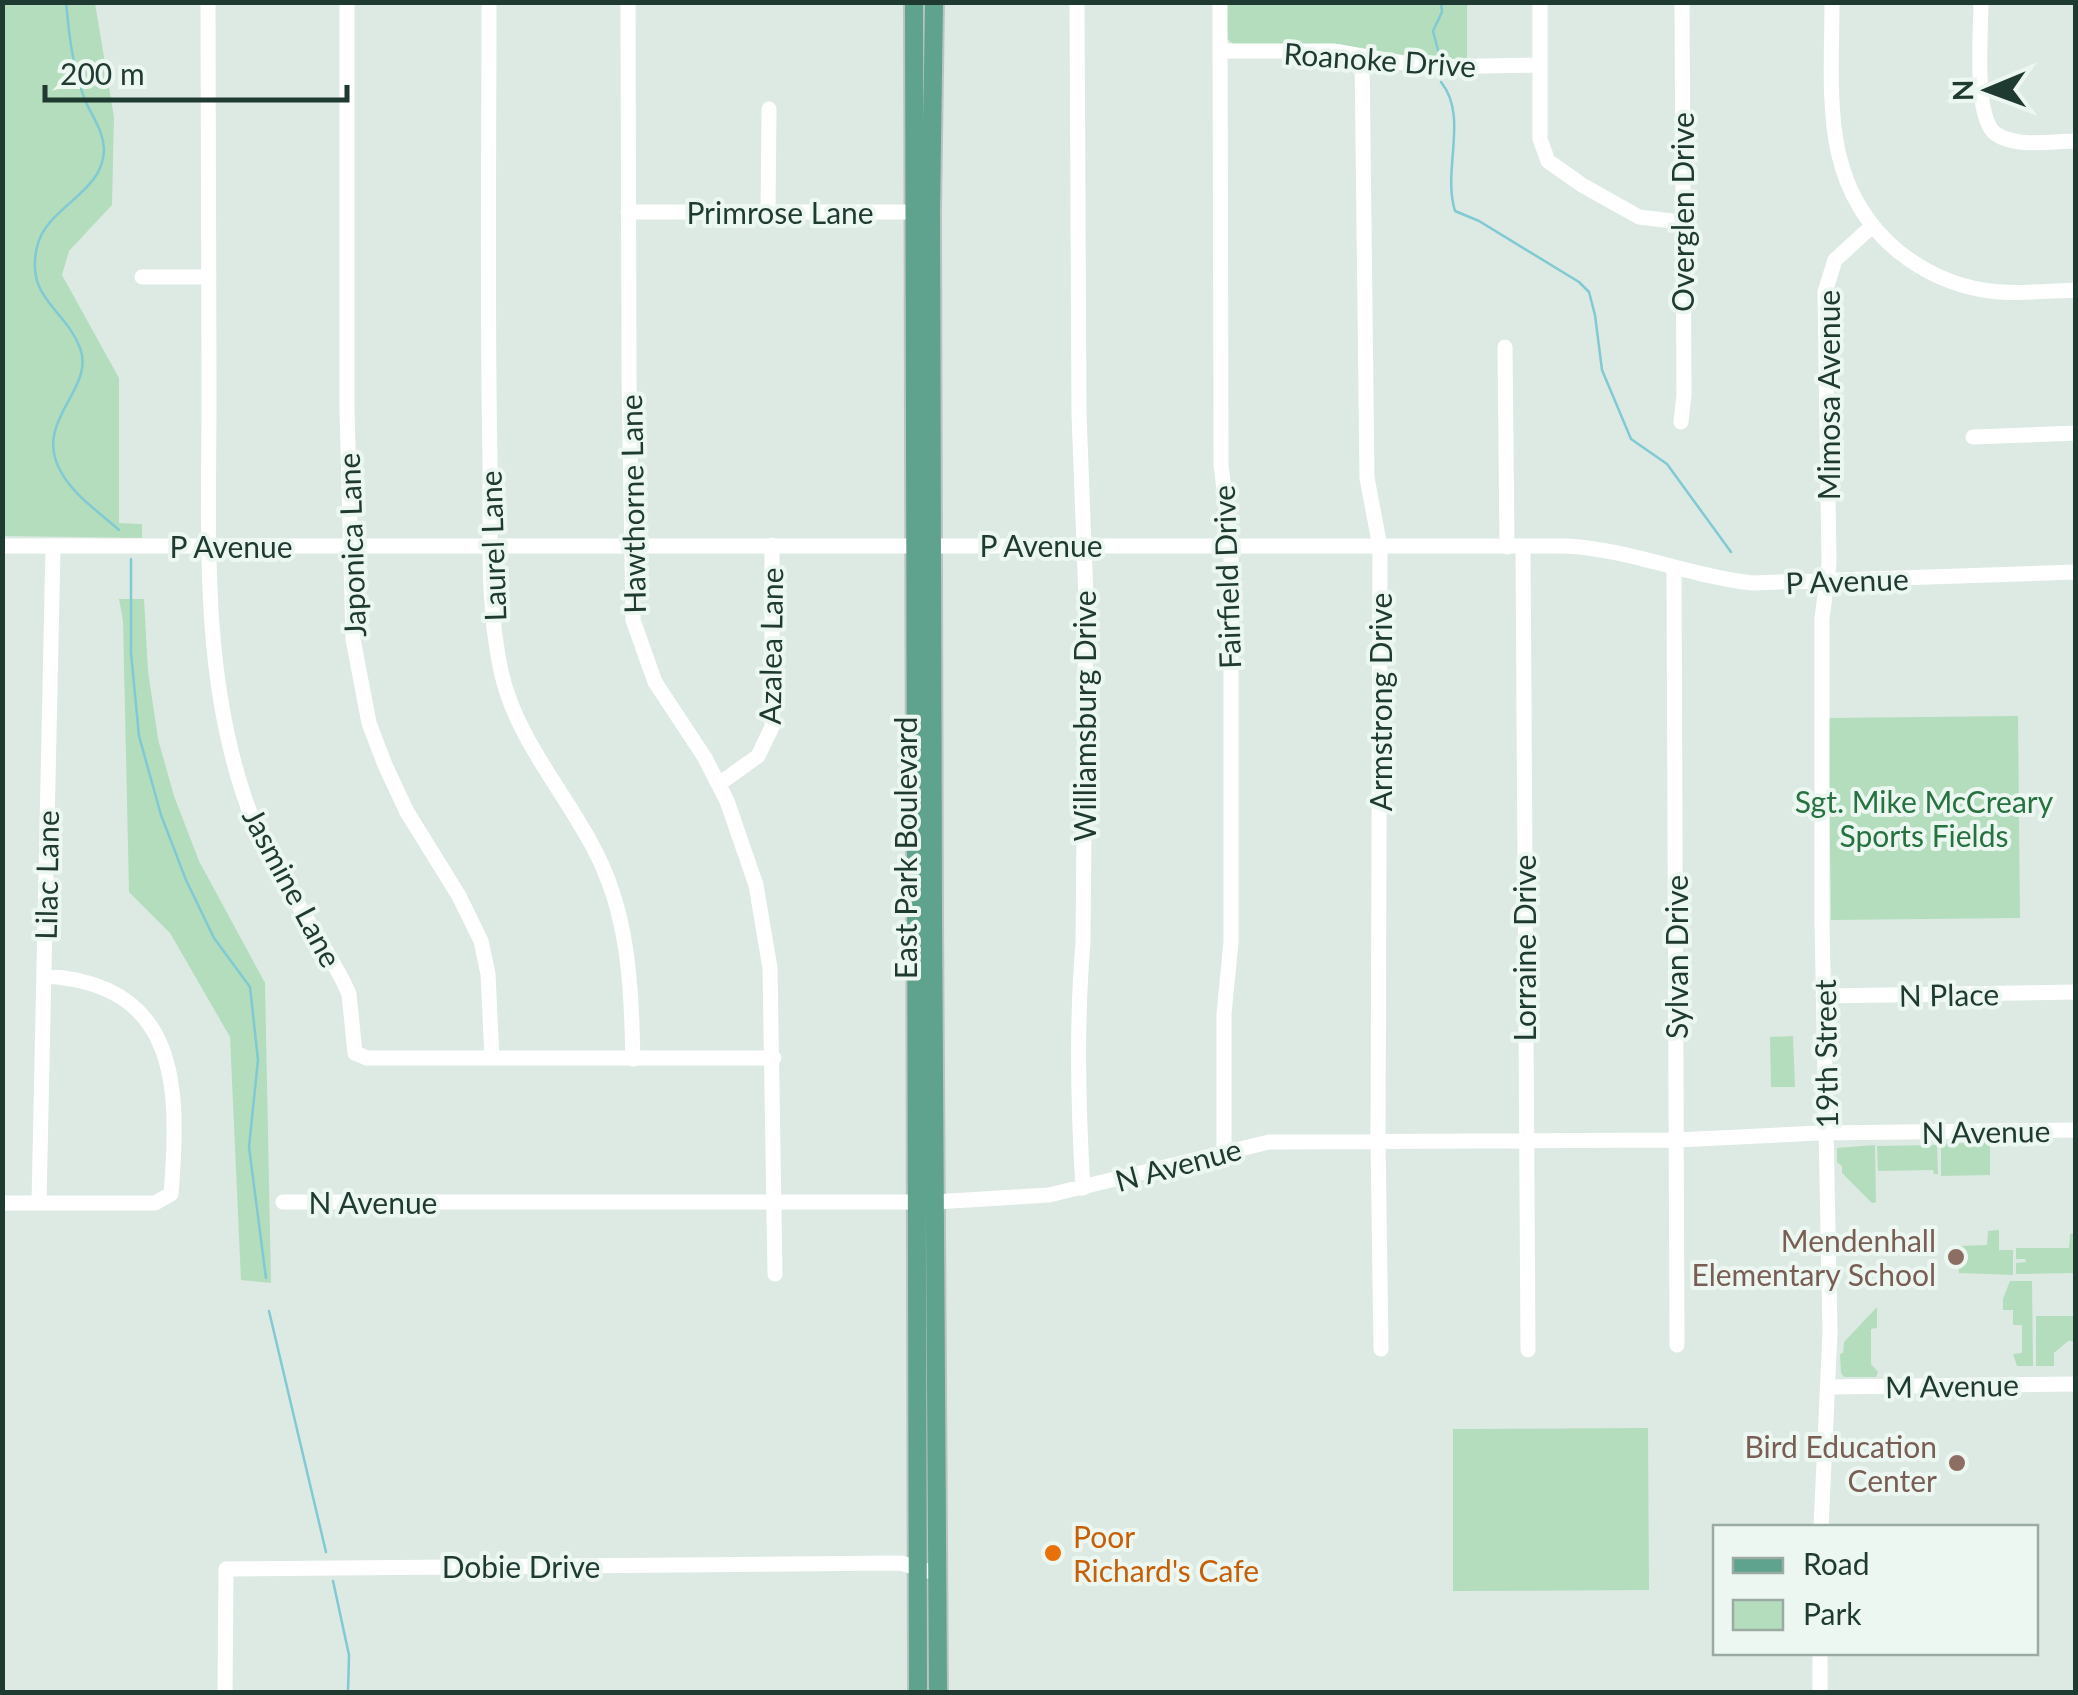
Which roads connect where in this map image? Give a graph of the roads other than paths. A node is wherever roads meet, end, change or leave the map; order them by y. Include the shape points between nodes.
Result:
1 (208, 2) edge
2 (347, 2) edge
3 (488, 2) edge
4 (628, 2) edge
5 (914, 2) edge
6 (934, 2) edge
7 (1078, 2) edge
8 (1220, 2) edge
9 (1540, 2) edge
10 (1682, 2) edge
11 (1832, 2) edge
12 (1981, 2) edge
13 (1220, 51) junction
14 (1362, 56) junction
15 (1540, 64) junction
16 (769, 109) dead end
17 (2076, 141) edge
18 (628, 212) junction
19 (768, 212) junction
20 (923, 212) junction
21 (1681, 222) junction
22 (1872, 226) junction
23 (142, 277) dead end
24 (210, 277) junction
25 (2076, 290) edge
26 (1505, 347) dead end
27 (1682, 422) dead end
28 (2076, 433) edge
29 (1973, 437) dead end
30 (925, 544) junction
31 (772, 545) junction
32 (1084, 545) junction
33 (2, 546) edge
34 (209, 546) junction
35 (349, 546) junction
36 (491, 546) junction
37 (632, 546) junction
38 (1231, 546) junction
39 (1380, 546) junction
40 (1515, 546) junction
41 (52, 548) junction
42 (1674, 569) junction
43 (2076, 572) edge
44 (1826, 581) junction
45 (719, 784) junction
46 (44, 976) junction
47 (2076, 992) edge
48 (1824, 996) junction
49 (492, 1058) junction
50 (633, 1058) junction
51 (774, 1058) junction
52 (2076, 1130) edge
53 (1826, 1133) junction
54 (1378, 1140) junction
55 (1525, 1140) junction
56 (1676, 1140) junction
57 (1224, 1152) junction
58 (1083, 1188) junction
59 (2, 1202) edge
60 (282, 1202) dead end
61 (774, 1202) junction
62 (925, 1202) junction
63 (39, 1203) junction
64 (775, 1274) dead end
65 (1678, 1345) dead end
66 (1382, 1350) dead end
67 (1528, 1350) dead end
68 (2076, 1384) edge
69 (1829, 1387) junction
70 (1821, 1525) edge
71 (918, 1567) junction
72 (938, 1575) junction
73 (1820, 1655) edge
74 (225, 1692) edge
75 (918, 1692) edge
76 (938, 1692) edge
77 (1820, 1692) edge

1 - 24 street, Jasmine Lane
2 - 35 street, Japonica Lane
3 - 36 street, Laurel Lane
4 - 18 street, Hawthorne Lane
5 - 20 main road, East Park Boulevard
6 - 20 main road, East Park Boulevard
7 - 32 street, Williamsburg Drive
8 - 13 street, Fairfield Drive
9 - 15 street
10 - 21 street, Overglen Drive
11 - 22 street via 1834,138 1847,184
12 - 17 street via 1986,123 2007,139
13 - 14 street, Roanoke Drive
13 - 38 street, Fairfield Drive via 1221,465
14 - 15 street, Roanoke Drive via 1427,67
14 - 39 street, Armstrong Drive via 1367,478
15 - 21 street via 1540,139 1548,161 1639,216
16 - 19 street
18 - 19 street, Primrose Lane
18 - 37 street, Hawthorne Lane
19 - 20 street, Primrose Lane
20 - 30 main road, East Park Boulevard
21 - 27 street, Overglen Drive
22 - 25 street via 1909,260 1957,283 1984,290
22 - 44 street, Mimosa Avenue via 1835,260 1826,292
23 - 24 street
24 - 34 street, Jasmine Lane
26 - 40 street, Lorraine Drive
28 - 29 street
30 - 31 street, P Avenue
30 - 32 street, P Avenue
30 - 62 main road, East Park Boulevard
31 - 37 street, P Avenue
31 - 45 street, Azalea Lane via 772,727 758,756
32 - 38 street, P Avenue
32 - 58 street, Williamsburg Drive
33 - 41 street, P Avenue
34 - 35 street, P Avenue
34 - 41 street, P Avenue
34 - 49 street, Jasmine Lane via 215,675 243,792 272,863 344,983 355,1052 367,1058
35 - 36 street, P Avenue
35 - 49 street, Japonica Lane via 352,627 370,722 400,800 481,941
36 - 37 street, P Avenue
36 - 50 street, Laurel Lane via 493,624 506,690 523,731 594,847 623,925
37 - 45 street, Hawthorne Lane via 633,620 640,644
38 - 39 street, P Avenue
38 - 57 street, Fairfield Drive
39 - 40 street, P Avenue
39 - 54 street, Armstrong Drive
40 - 42 street, P Avenue via 1585,547
40 - 55 street, Lorraine Drive
41 - 46 street, Lilac Lane
42 - 44 street, P Avenue via 1752,582
42 - 56 street, Sylvan Drive
43 - 44 street, P Avenue
44 - 48 street, 19th Street
45 - 51 street, Hawthorne Lane via 760,904
46 - 63 street, Lilac Lane
46 - 63 street via 92,982 146,1020 173,1084 171,1194 144,1204
47 - 48 street, N Place
48 - 53 street, 19th Street
49 - 50 street, Jasmine Lane
50 - 51 street, Jasmine Lane
51 - 61 street, Hawthorne Lane
52 - 53 street, N Avenue
53 - 56 street, N Avenue
53 - 69 street, 19th Street
54 - 55 street, N Avenue
54 - 57 street, N Avenue via 1269,1142
54 - 66 street, Armstrong Drive
55 - 56 street, N Avenue
55 - 67 street, Lorraine Drive
56 - 65 street, Sylvan Drive
57 - 58 street, N Avenue
58 - 62 street, N Avenue
59 - 63 street
60 - 61 street, N Avenue
61 - 62 street, N Avenue
61 - 64 street, Hawthorne Lane
62 - 71 main road, East Park Boulevard
62 - 72 main road, East Park Boulevard
68 - 69 street, M Avenue
69 - 70 street, 19th Street
71 - 72 street, Dobie Drive
71 - 74 street, Dobie Drive via 226,1569
71 - 75 main road, East Park Boulevard
72 - 76 main road, East Park Boulevard
73 - 77 street

